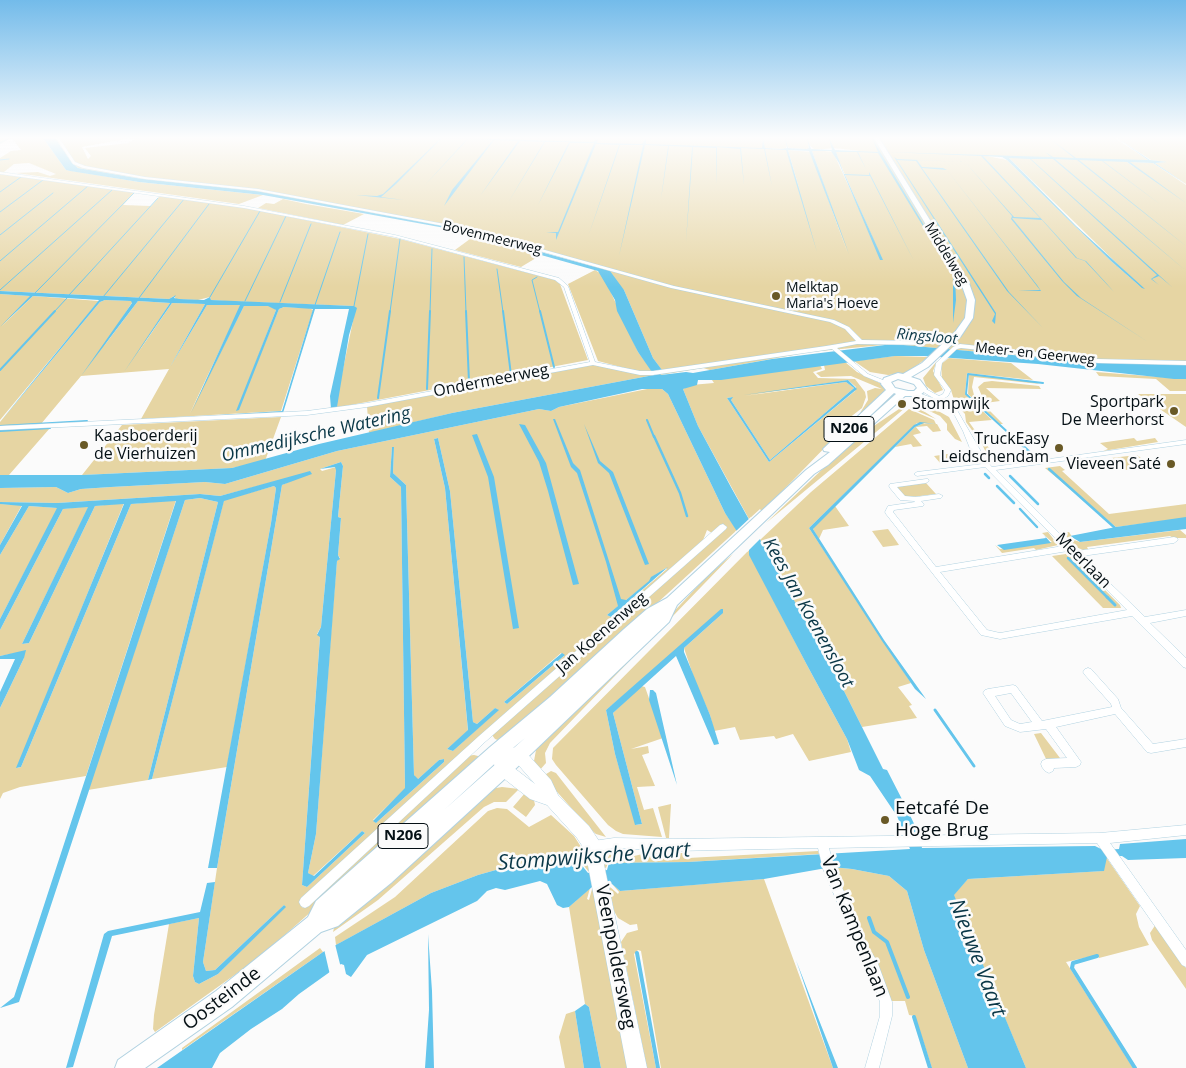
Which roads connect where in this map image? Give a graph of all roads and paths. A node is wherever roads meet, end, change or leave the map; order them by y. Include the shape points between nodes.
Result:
1 (117, 188) edge
2 (242, 188) edge
3 (906, 188) edge
4 (860, 342) junction
5 (924, 343) dead end
6 (835, 348) junction
7 (943, 353) junction
8 (593, 363) junction
9 (1186, 363) edge
10 (924, 365) junction
11 (905, 377) junction
12 (892, 386) junction
13 (918, 388) junction
14 (937, 400) junction
15 (0, 428) edge
16 (1186, 442) edge
17 (989, 467) junction
18 (917, 474) dead end
19 (926, 481) dead end
20 (939, 496) dead end
21 (916, 502) junction
22 (723, 527) dead end
23 (1174, 540) dead end
24 (1073, 551) junction
25 (934, 570) junction
26 (672, 602) junction
27 (1134, 612) junction
28 (1184, 616) edge
29 (1143, 621) junction
30 (1186, 664) edge
31 (1088, 672) dead end
32 (1117, 710) junction
33 (1044, 724) junction
34 (482, 739) junction
35 (1186, 743) edge
36 (518, 754) junction
37 (500, 760) junction
38 (1049, 768) dead end
39 (552, 800) junction
40 (1186, 830) edge
41 (1100, 838) junction
42 (593, 847) junction
43 (823, 849) junction
44 (305, 902) dead end
45 (1186, 961) edge
46 (126, 1068) edge
47 (638, 1068) edge
48 (872, 1068) edge

1 - 8 street via 210,200 395,236 558,279 566,286
2 - 4 street, Bovenmeerweg via 466,230 686,290 832,321 847,328
3 - 7 main road, Middelweg via 971,300 969,318
4 - 5 street
4 - 6 street
6 - 8 street, Ondermeerweg via 656,373 640,373
6 - 12 street via 861,371
7 - 9 street, Meer- en Geerweg via 964,346 1092,361
7 - 10 main road, Middelweg
7 - 14 street via 937,375 948,390
8 - 15 street, Ondermeerweg via 307,413
10 - 11 main road, Middelweg
10 - 13 main road, Middelweg
11 - 12 main road
11 - 13 main road
12 - 13 main road
12 - 26 main road, Jan Koenenweg / N206 via 832,456 810,472
13 - 14 street, Meerlaan
14 - 17 street, Meerlaan via 958,419 970,446
16 - 17 street
17 - 18 street
17 - 24 street, Meerlaan
19 - 21 street via 892,486 903,498
20 - 21 street
21 - 25 street via 891,508 889,512
22 - 34 street, Jan Koenenweg
23 - 24 street
24 - 25 street
24 - 27 street, Meerlaan
25 - 27 street via 984,633 990,636
26 - 36 main road, Jan Koenenweg / N206 via 664,618
26 - 37 main road, Jan Koenenweg / N206 via 652,613 629,633
27 - 29 street, Meerlaan
28 - 29 street
29 - 30 street, Meerlaan
31 - 32 street via 1115,702
32 - 33 street
32 - 35 street via 1151,750
33 - 33 street via 1013,689 988,694 1008,723 1020,728
33 - 38 street via 1076,762 1046,764
34 - 37 street
34 - 44 street
36 - 37 main road, Oosteinde / N206
36 - 39 street via 546,785
37 - 39 street via 536,794
37 - 46 main road, Oosteinde / N206 via 384,876 331,919 315,924 224,999
39 - 42 street
40 - 41 street
41 - 43 street via 920,841
41 - 45 street
42 - 43 street via 614,843
42 - 47 street, Veenpoldersweg
43 - 48 street, Van Kampenlaan via 886,1002 886,1016

